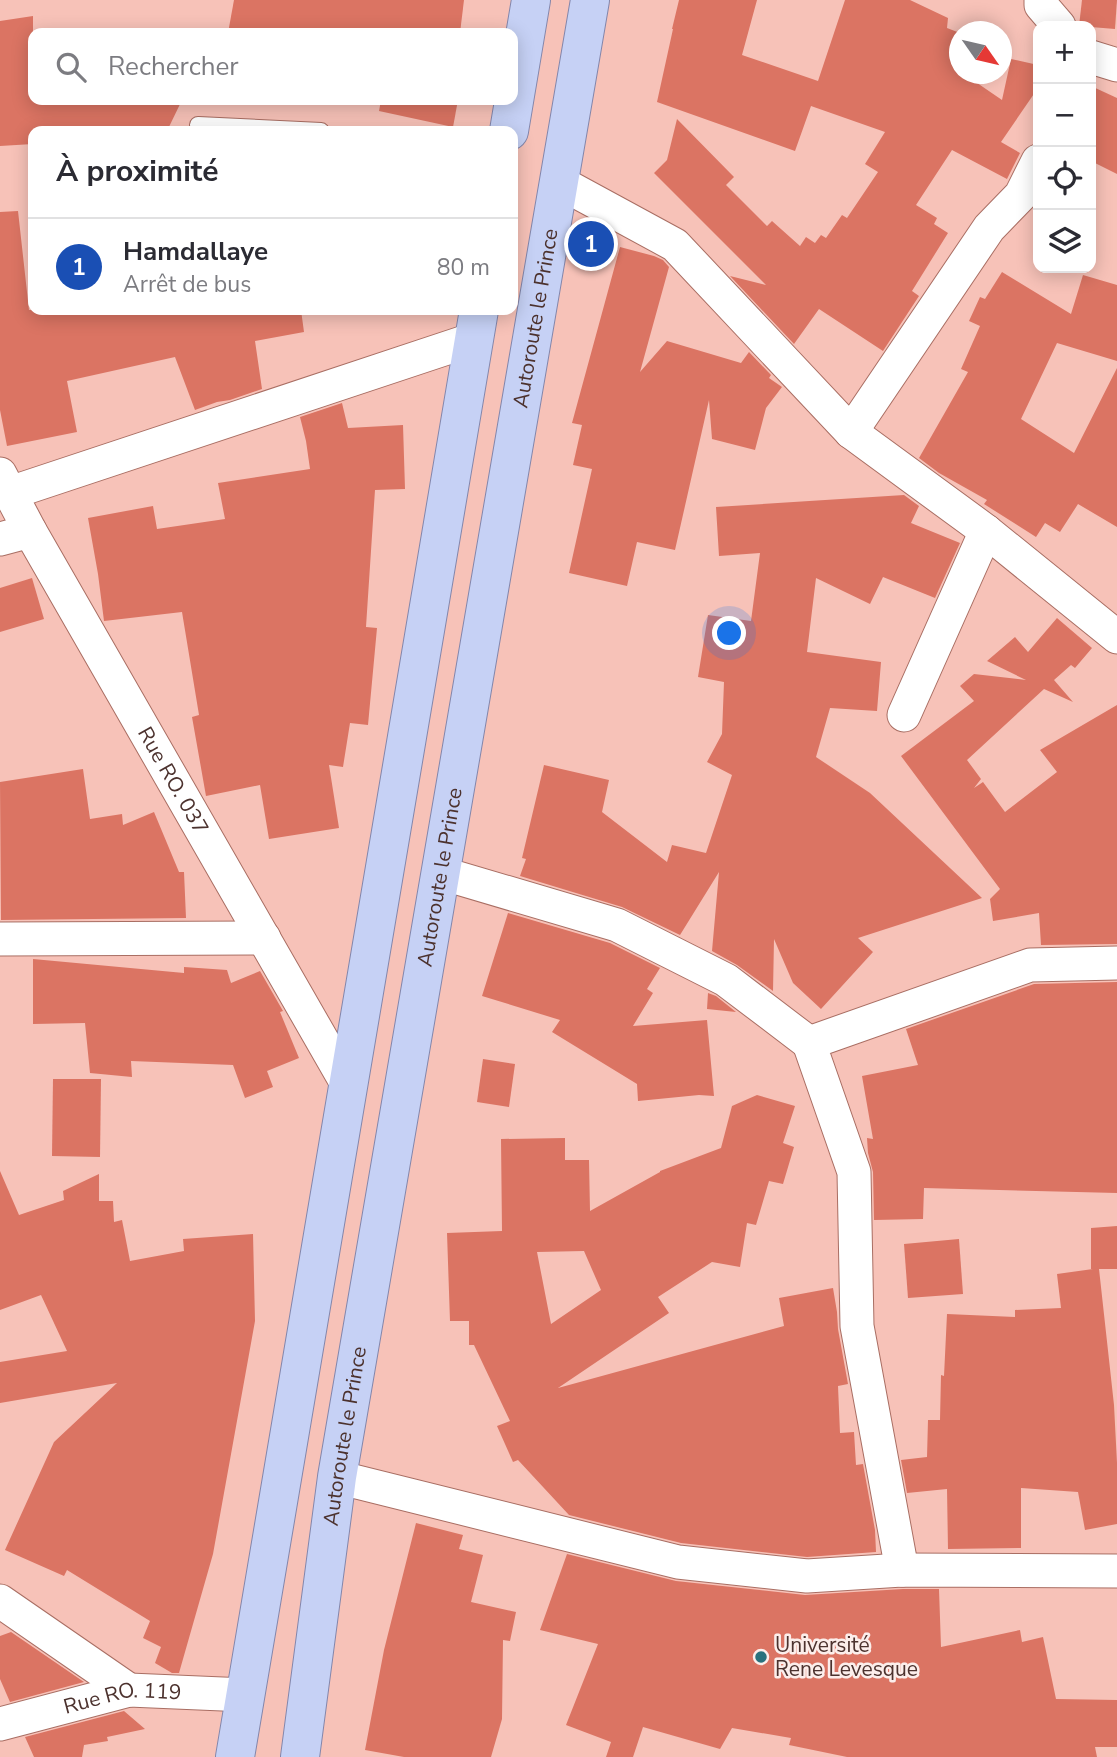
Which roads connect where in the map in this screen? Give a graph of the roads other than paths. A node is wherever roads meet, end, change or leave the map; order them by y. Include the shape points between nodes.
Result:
1 (531, 0) edge
2 (590, 0) edge
3 (1041, 0) edge
4 (1055, 21) edge
5 (1096, 59) edge
6 (1117, 65) edge
7 (518, 77) edge
8 (513, 105) edge
9 (198, 125) dead end
10 (218, 126) edge
11 (510, 126) edge
12 (1033, 171) edge
13 (559, 182) junction
14 (477, 324) edge
15 (851, 432) junction
16 (5, 483) edge
17 (986, 531) junction
18 (15, 535) edge
19 (1117, 636) edge
20 (904, 715) dead end
21 (441, 873) junction
22 (0, 939) edge
23 (264, 939) junction
24 (1117, 963) edge
25 (809, 1043) junction
26 (349, 1087) junction
27 (337, 1477) junction
28 (902, 1570) junction
29 (1117, 1571) edge
30 (0, 1601) edge
31 (130, 1689) junction
32 (246, 1695) junction
33 (0, 1724) edge
34 (235, 1757) edge
35 (300, 1757) edge

1 - 7 main road
2 - 13 main road, Autoroute le Prince
3 - 4 street
5 - 6 street
8 - 11 main road
9 - 10 lane
12 - 15 street via 1021,195 989,228
13 - 15 street via 675,245
13 - 21 main road, Autoroute le Prince
14 - 16 street
14 - 26 main road
15 - 17 street
16 - 18 street, Rue RO. 037
17 - 19 street
17 - 20 street
18 - 23 street, Rue RO. 037
21 - 25 street via 617,925 726,981
21 - 27 main road, Autoroute le Prince
22 - 23 street
23 - 26 street, Rue RO. 037
24 - 25 street via 1030,965
25 - 28 street via 854,1172 858,1326
26 - 32 main road
27 - 28 street via 678,1562 807,1576
27 - 35 main road, Autoroute le Prince
28 - 29 street
30 - 31 street
31 - 32 street, Rue RO. 119
31 - 33 street, Rue RO. 119
32 - 34 main road

